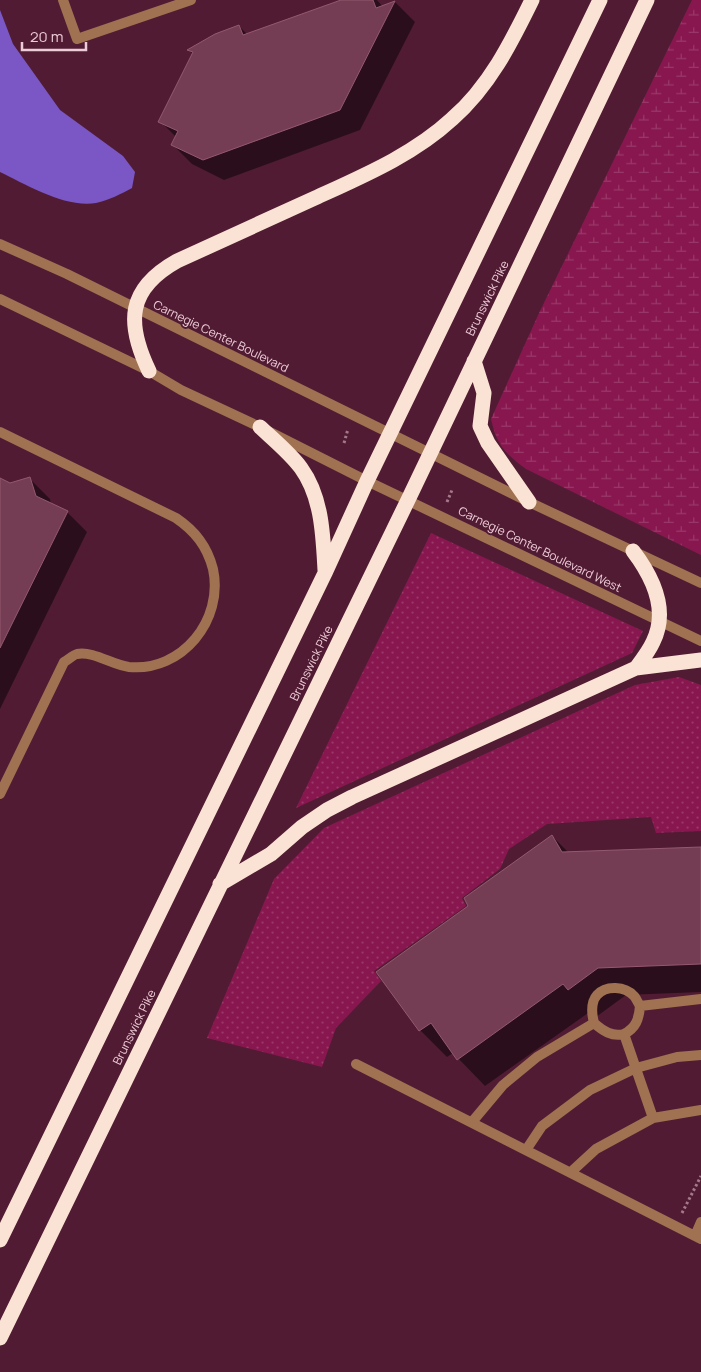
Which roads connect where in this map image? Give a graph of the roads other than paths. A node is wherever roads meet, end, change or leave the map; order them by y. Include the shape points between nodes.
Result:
1 (63, 0) edge
2 (191, 0) edge
3 (532, 0) edge
4 (600, 0) edge
5 (647, 0) edge
6 (0, 244) edge
7 (0, 299) edge
8 (134, 307) junction
9 (474, 361) junction
10 (149, 371) junction
11 (260, 426) junction
12 (0, 432) edge
13 (390, 434) junction
14 (430, 454) junction
15 (367, 481) junction
16 (408, 500) junction
17 (529, 502) junction
18 (633, 551) junction
19 (326, 571) junction
20 (701, 582) edge
21 (659, 620) junction
22 (701, 641) edge
23 (701, 660) edge
24 (636, 668) junction
25 (0, 794) edge
26 (220, 884) junction
27 (701, 1000) edge
28 (640, 1006) junction
29 (594, 1023) junction
30 (624, 1034) junction
31 (701, 1055) edge
32 (356, 1064) dead end
33 (636, 1068) junction
34 (701, 1110) edge
35 (653, 1118) junction
36 (472, 1122) junction
37 (526, 1150) junction
38 (571, 1172) junction
39 (701, 1222) edge
40 (698, 1237) edge
41 (0, 1240) edge
42 (0, 1338) edge

1 - 2 street via 77,39
3 - 8 highway via 508,49 478,92 453,119 380,168 176,261 148,282
4 - 13 highway
5 - 9 highway, Brunswick Pike
6 - 8 street, Carnegie Center Boulevard
7 - 10 street
8 - 10 highway via 136,334
8 - 13 street, Carnegie Center Boulevard
9 - 14 highway, Brunswick Pike
9 - 17 highway via 484,393 480,426
10 - 11 street via 181,390
11 - 15 street
11 - 19 highway via 301,468 312,489 323,530
12 - 25 street via 187,526 206,550 215,578 215,594 207,624 184,651 166,660 148,666 129,667 89,654 76,654 64,662
13 - 14 street, Carnegie Center Boulevard
13 - 15 highway
14 - 16 highway, Brunswick Pike
14 - 17 street
15 - 16 street, Carnegie Center Boulevard West
15 - 19 highway
16 - 21 street, Carnegie Center Boulevard West
16 - 26 highway, Brunswick Pike
17 - 18 street
18 - 20 street
18 - 21 highway via 646,568 656,592
19 - 41 highway
21 - 22 street, Carnegie Center Boulevard West
21 - 24 highway via 654,641
23 - 24 highway
24 - 26 highway via 352,797 302,827 271,854
26 - 42 highway, Brunswick Pike
27 - 28 street
28 - 29 street via 626,990 605,990 593,1003
28 - 30 street via 639,1018
29 - 30 street via 607,1033
29 - 36 street via 537,1057 503,1085
30 - 33 street
31 - 33 street via 677,1057
32 - 36 street
33 - 35 street
33 - 37 street via 590,1090 542,1126
34 - 35 street
35 - 38 street via 596,1149
36 - 37 street
37 - 38 street
38 - 40 street
39 - 40 street

